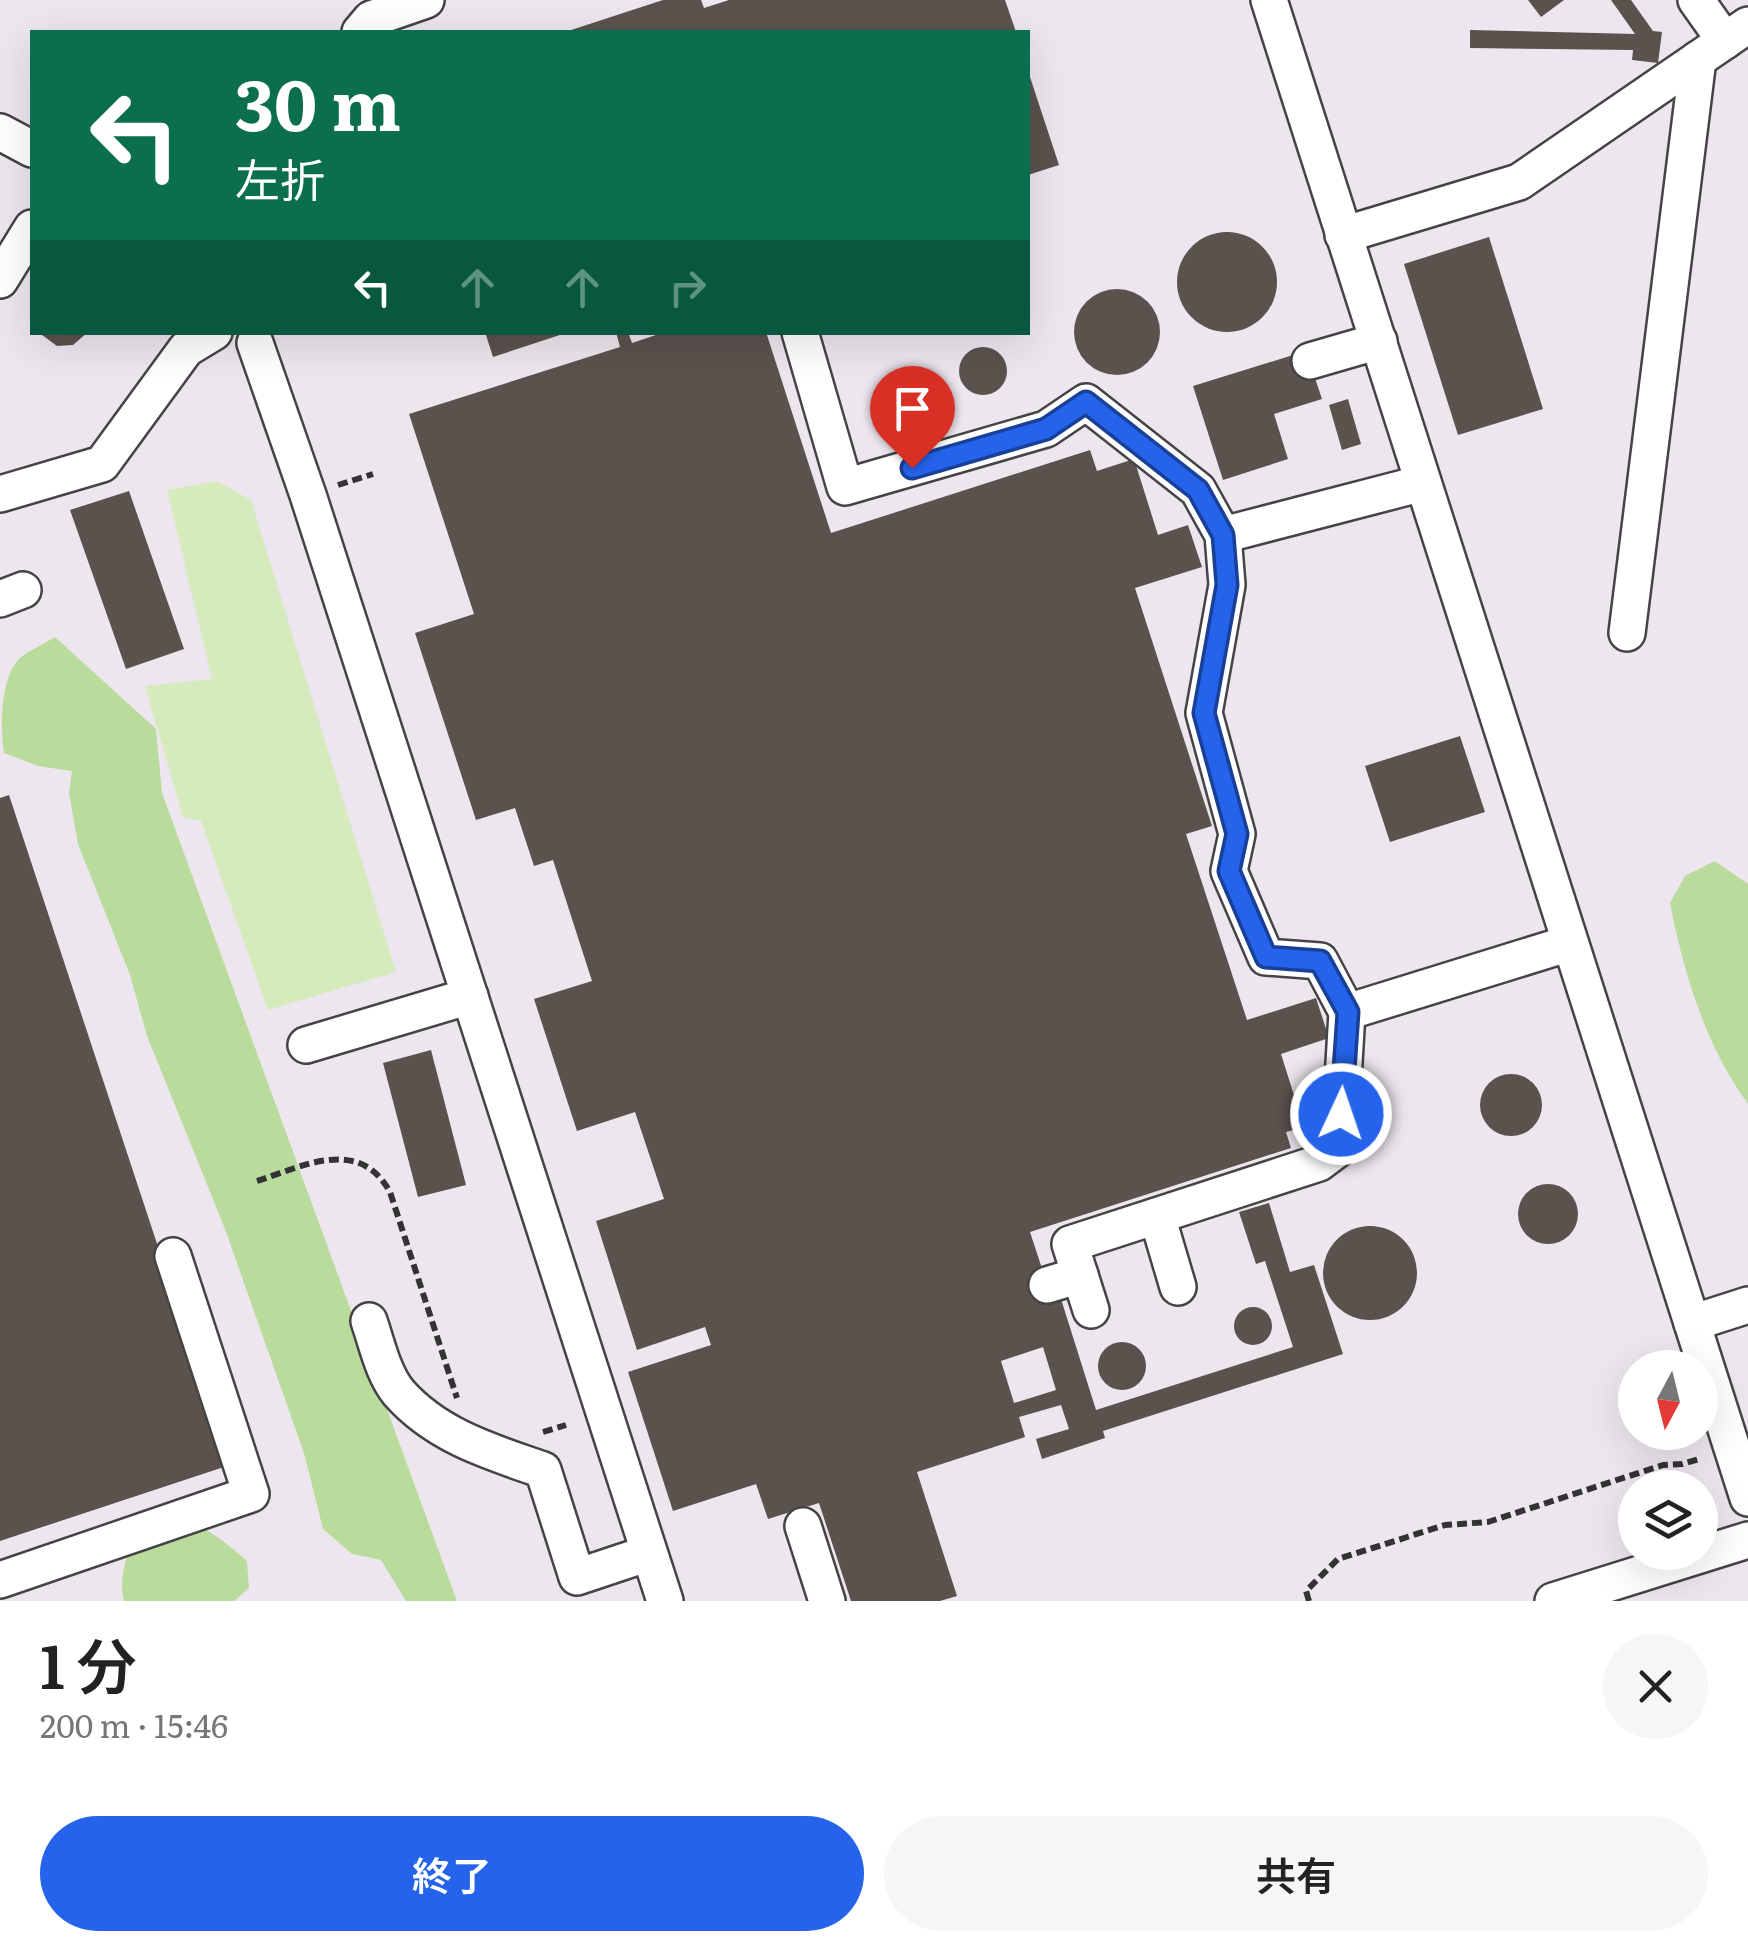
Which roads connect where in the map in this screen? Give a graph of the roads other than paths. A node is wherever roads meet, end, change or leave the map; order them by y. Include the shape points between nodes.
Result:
1 (426, 0) edge
2 (1270, 0) edge
3 (1696, 0) edge
4 (362, 30) edge
5 (1724, 42) edge
6 (0, 132) edge
7 (30, 148) edge
8 (30, 231) edge
9 (1344, 235) junction
10 (0, 280) edge
11 (212, 335) edge
12 (801, 335) edge
13 (259, 338) edge
14 (1380, 341) junction
15 (1310, 361) dead end
16 (1423, 483) junction
17 (0, 494) edge
18 (1223, 535) junction
19 (1627, 633) dead end
20 (1570, 943) junction
21 (470, 996) junction
22 (1348, 1012) junction
23 (306, 1045) dead end
24 (1157, 1216) junction
25 (173, 1256) dead end
26 (1178, 1288) dead end
27 (1748, 1305) edge
28 (1091, 1310) dead end
29 (369, 1321) dead end
30 (1692, 1323) junction
31 (1748, 1498) edge
32 (803, 1526) dead end
33 (1748, 1540) edge
34 (649, 1553) junction
35 (0, 1580) edge
36 (665, 1601) edge
37 (827, 1601) edge
38 (1552, 1601) edge

1 - 4 lane via 371,19
2 - 9 lane
3 - 5 lane
5 - 9 lane via 1518,182
5 - 19 lane
6 - 7 lane
8 - 10 lane
9 - 14 lane
11 - 17 lane via 186,349 102,464
12 - 18 lane via 845,487 1046,429 1086,402 1198,490
13 - 21 lane
14 - 15 lane
14 - 16 lane
16 - 18 lane
16 - 20 lane
18 - 22 lane via 1227,585 1204,713 1237,834 1229,871 1266,957 1320,961
20 - 22 lane
20 - 30 lane
21 - 23 lane
21 - 34 lane
22 - 24 lane via 1339,1148 1320,1163
24 - 26 lane
24 - 28 lane via 1070,1244 1064,1280
25 - 35 lane via 251,1494
27 - 30 lane
29 - 34 lane via 400,1394 466,1444 543,1470 576,1577
30 - 31 lane
32 - 37 lane
33 - 38 lane
34 - 36 lane

